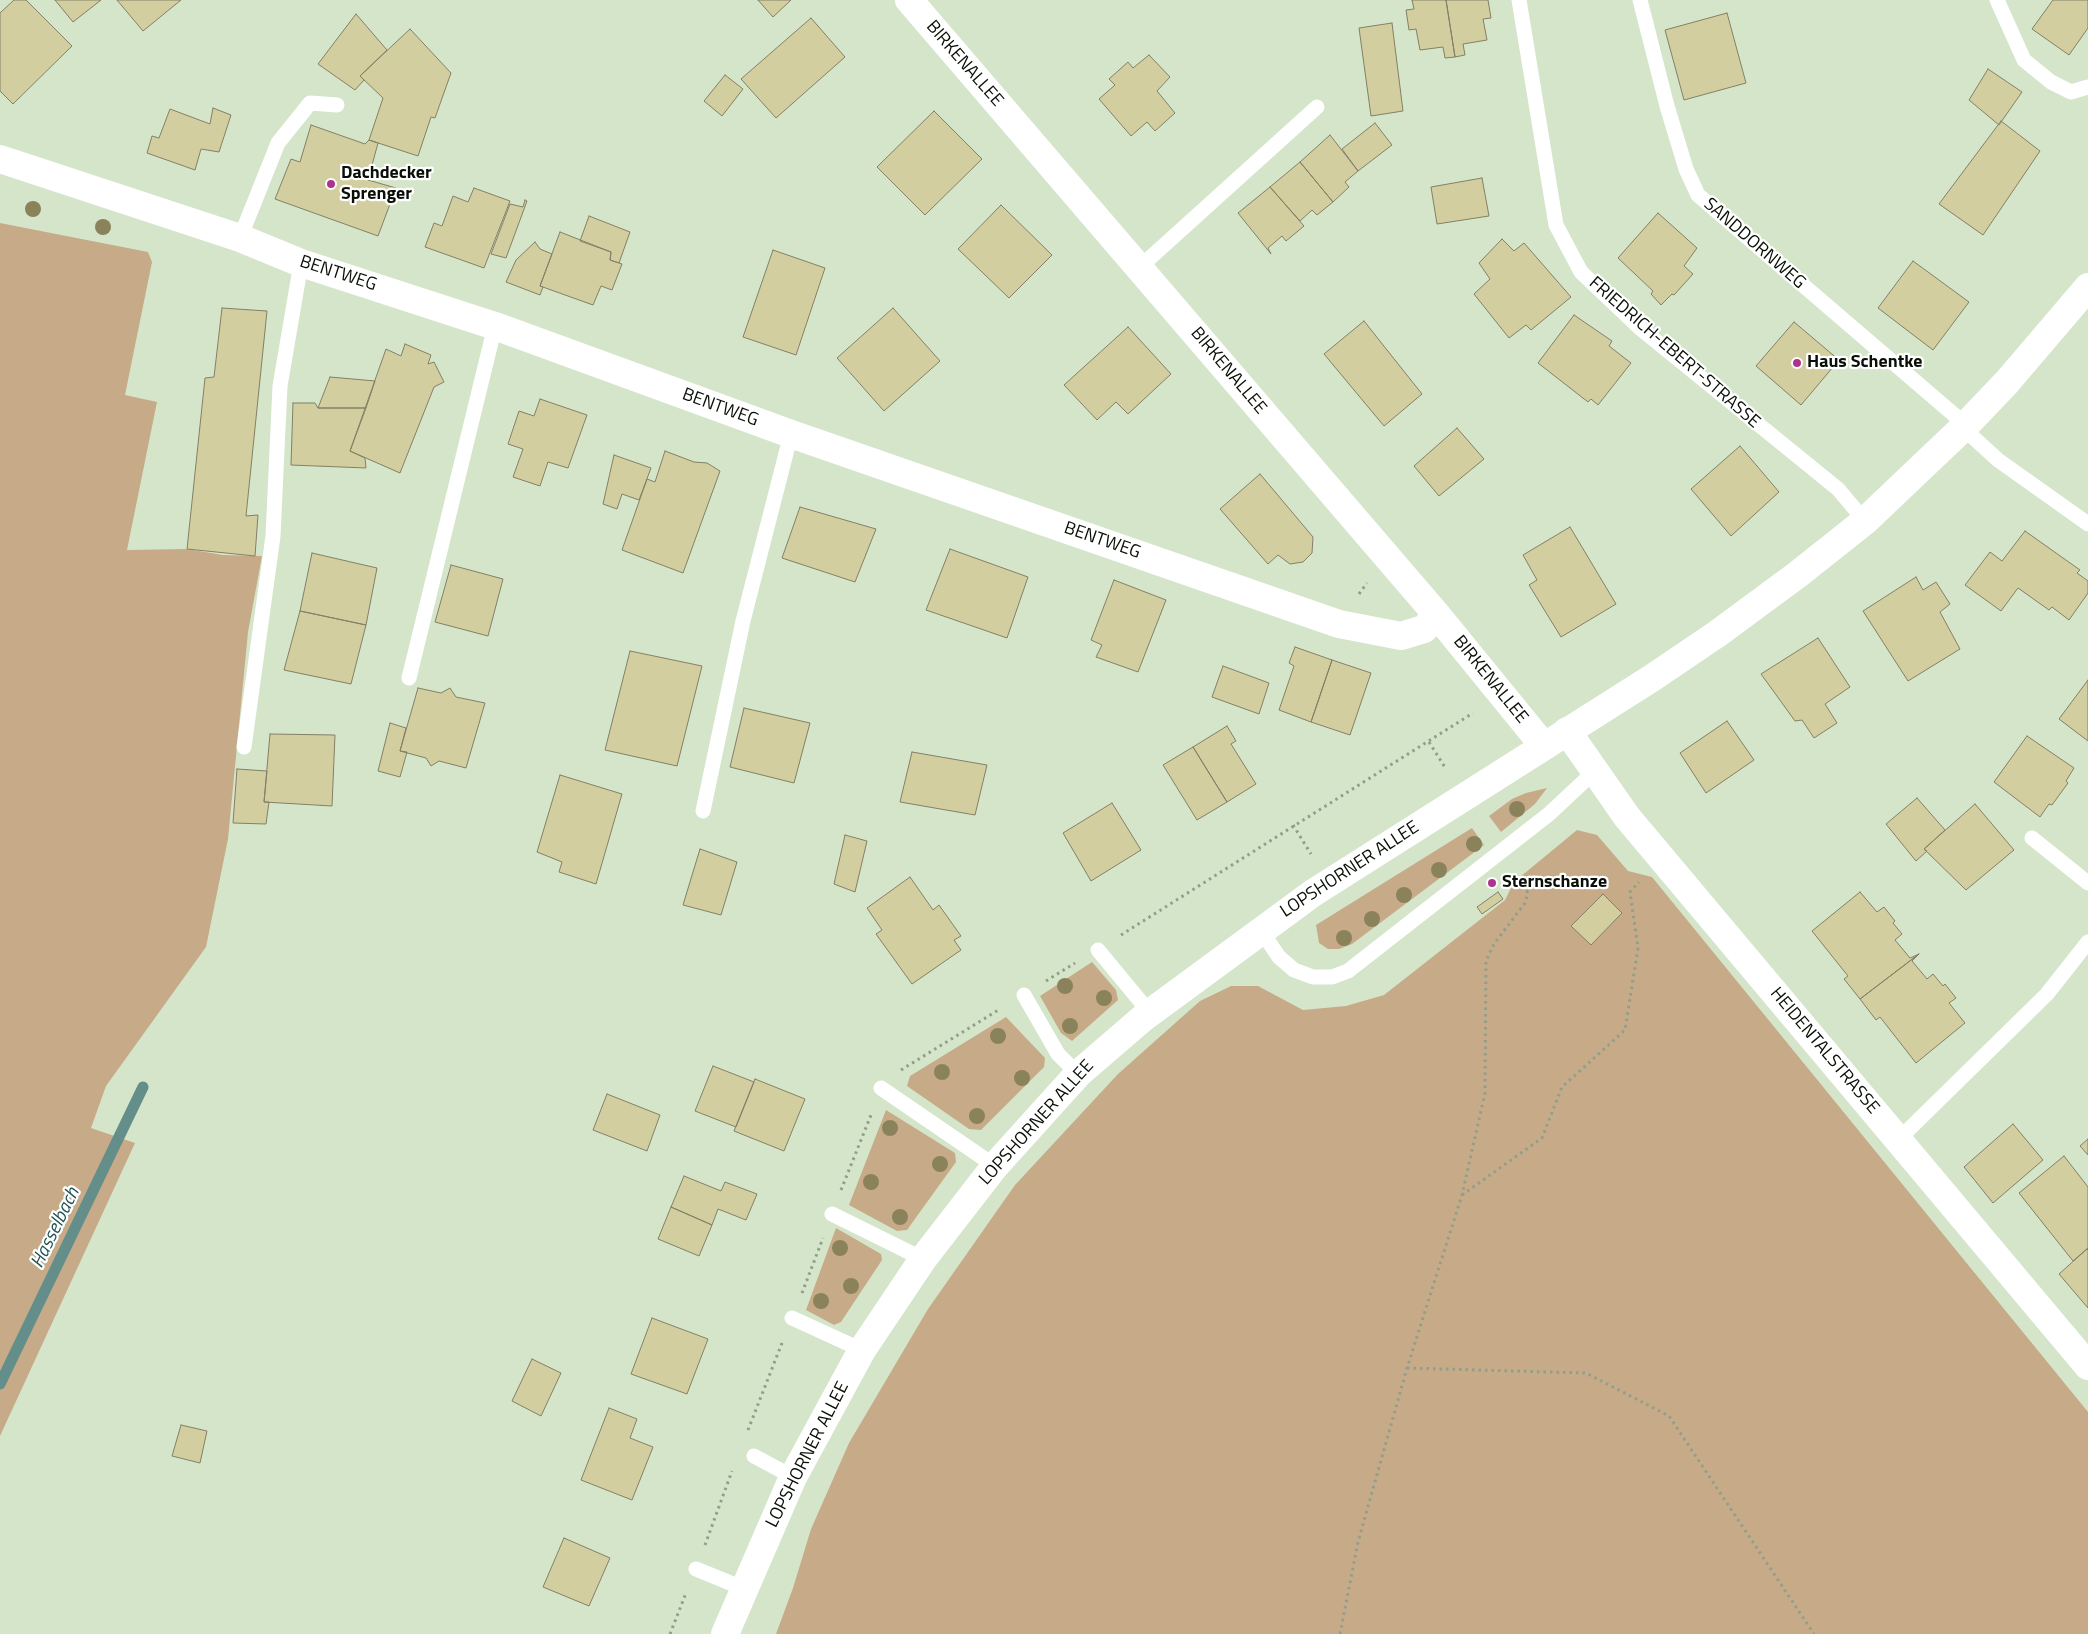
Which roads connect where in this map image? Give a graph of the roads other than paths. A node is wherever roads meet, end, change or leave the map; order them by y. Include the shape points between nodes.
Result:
1 (909, 0) edge
2 (1519, 0) edge
3 (1640, 0) edge
4 (1997, 0) edge
5 (2088, 87) edge
6 (337, 105) dead end
7 (1317, 107) dead end
8 (0, 159) edge
9 (240, 238) junction
10 (301, 263) junction
11 (1140, 267) junction
12 (2088, 287) edge
13 (495, 326) junction
14 (1964, 427) junction
15 (791, 434) junction
16 (1865, 521) junction
17 (2088, 524) edge
18 (1437, 615) junction
19 (409, 678) dead end
20 (1567, 730) junction
21 (1543, 745) junction
22 (244, 747) dead end
23 (1595, 771) junction
24 (703, 811) dead end
25 (2032, 838) dead end
26 (2088, 883) edge
27 (1260, 929) junction
28 (2088, 942) edge
29 (1098, 950) dead end
30 (1024, 995) dead end
31 (1150, 1013) junction
32 (1078, 1074) junction
33 (881, 1088) dead end
34 (1899, 1139) junction
35 (995, 1166) junction
36 (832, 1214) dead end
37 (923, 1259) junction
38 (792, 1318) dead end
39 (862, 1350) junction
40 (2088, 1366) edge
41 (754, 1456) dead end
42 (793, 1477) junction
43 (696, 1568) dead end
44 (745, 1589) junction
45 (725, 1634) edge

1 - 11 street, BIRKENALLEE
2 - 16 lane, FRIEDRICH-EBERT-STRASSE via 1556,225 1581,272 1641,329 1838,490
3 - 14 lane, SANDDORNWEG via 1667,106 1686,169 1698,195
4 - 5 lane via 2024,60 2051,82 2071,92
6 - 9 lane via 310,103 278,143
7 - 11 lane
8 - 9 street, BENTWEG
9 - 10 street, BENTWEG
10 - 13 street, BENTWEG
10 - 22 lane via 280,386 273,536
11 - 18 street, BIRKENALLEE
12 - 14 street via 2008,382
13 - 15 street, BENTWEG
13 - 19 lane
14 - 16 street
14 - 17 lane via 1998,460
15 - 18 street, BENTWEG via 1338,624 1401,636 1424,629
15 - 24 lane via 742,621
16 - 20 street via 1717,634
18 - 21 street, BIRKENALLEE
20 - 21 street, LOPSHORNER ALLEE
20 - 23 street, HEIDENTALSTRASSE
21 - 27 street, LOPSHORNER ALLEE
23 - 27 lane via 1549,814 1348,971 1332,977 1313,977 1294,970 1280,958
23 - 34 street, HEIDENTALSTRASSE via 1627,817
25 - 26 lane
27 - 31 street, LOPSHORNER ALLEE
28 - 34 lane via 2047,994
29 - 31 lane
30 - 32 lane via 1058,1054
31 - 32 street, LOPSHORNER ALLEE
32 - 35 street, LOPSHORNER ALLEE
33 - 35 lane
34 - 40 street, HEIDENTALSTRASSE
35 - 37 street, LOPSHORNER ALLEE
36 - 37 lane
37 - 39 street, LOPSHORNER ALLEE
38 - 39 lane
39 - 42 street, LOPSHORNER ALLEE
41 - 42 lane
42 - 44 street, LOPSHORNER ALLEE
43 - 44 lane
44 - 45 street, LOPSHORNER ALLEE

